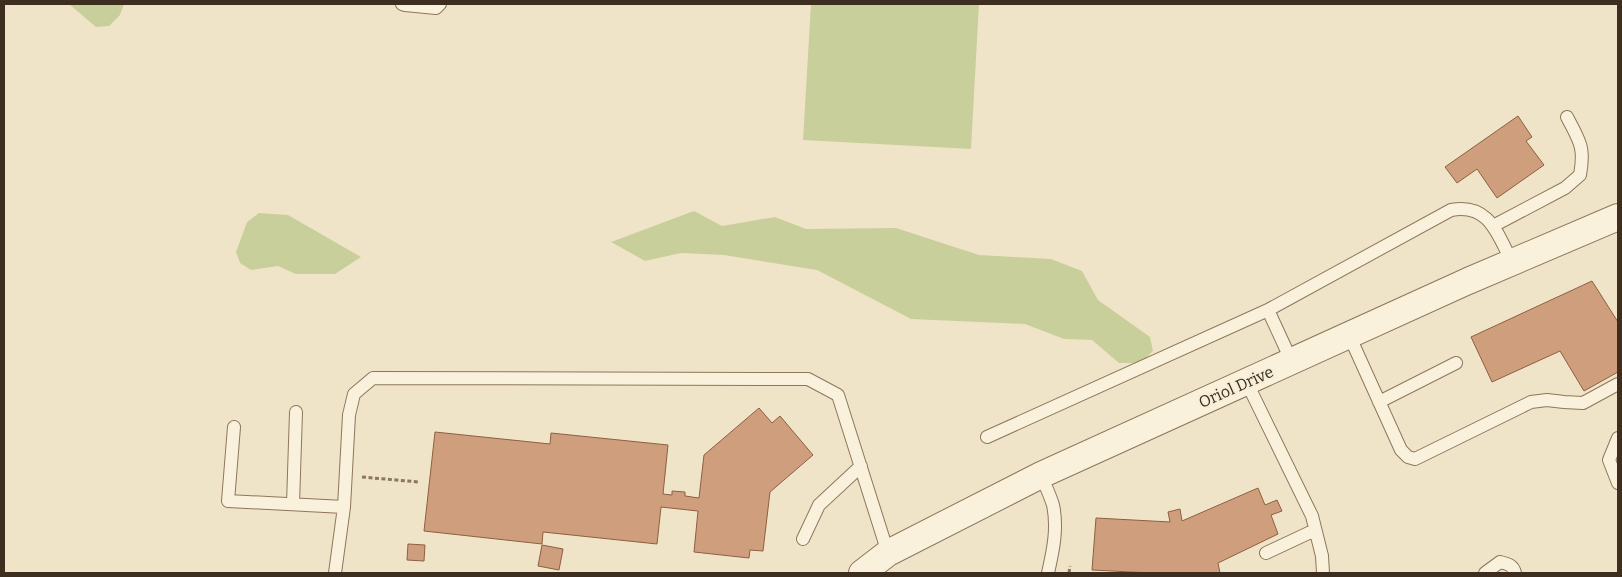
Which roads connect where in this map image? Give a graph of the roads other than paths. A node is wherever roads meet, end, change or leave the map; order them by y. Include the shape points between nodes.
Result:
1 (402, 4) edge
2 (440, 4) edge
3 (1568, 118) dead end
4 (1618, 217) edge
5 (1493, 226) junction
6 (1512, 262) junction
7 (1268, 310) junction
8 (1349, 335) junction
9 (1292, 362) junction
10 (1456, 363) dead end
11 (1246, 381) junction
12 (1618, 384) edge
13 (1379, 402) junction
14 (296, 412) dead end
15 (234, 427) dead end
16 (987, 437) dead end
17 (1618, 438) edge
18 (861, 466) junction
19 (1041, 475) junction
20 (1618, 483) edge
21 (293, 504) junction
22 (344, 507) junction
23 (1315, 530) junction
24 (803, 539) dead end
25 (888, 553) junction
26 (1266, 553) dead end
27 (336, 573) edge
28 (862, 573) edge
29 (1048, 573) edge
30 (1324, 573) edge
31 (1484, 573) edge
32 (1515, 573) edge

1 - 2 lane via 436,8
3 - 5 lane via 1583,157 1580,175 1565,188
4 - 6 street, Oriol Drive
5 - 6 lane
5 - 7 lane via 1474,210 1450,210
6 - 8 street, Oriol Drive
7 - 9 lane
7 - 16 lane
8 - 9 street, Oriol Drive
8 - 13 lane
9 - 11 street, Oriol Drive
10 - 13 lane
11 - 19 street, Oriol Drive
11 - 23 lane via 1312,516
12 - 13 lane via 1583,402 1531,402 1414,459 1401,450
14 - 21 lane
15 - 21 lane via 228,501
17 - 20 lane via 1609,460
18 - 22 lane via 838,395 808,379 373,378 354,394 349,415
18 - 24 lane via 819,505
18 - 25 lane
19 - 25 street, Oriol Drive
19 - 29 lane via 1055,520
21 - 22 lane
22 - 27 lane
23 - 26 lane
23 - 30 lane
25 - 28 street, Oriol Drive
31 - 32 lane via 1500,562 1513,567

